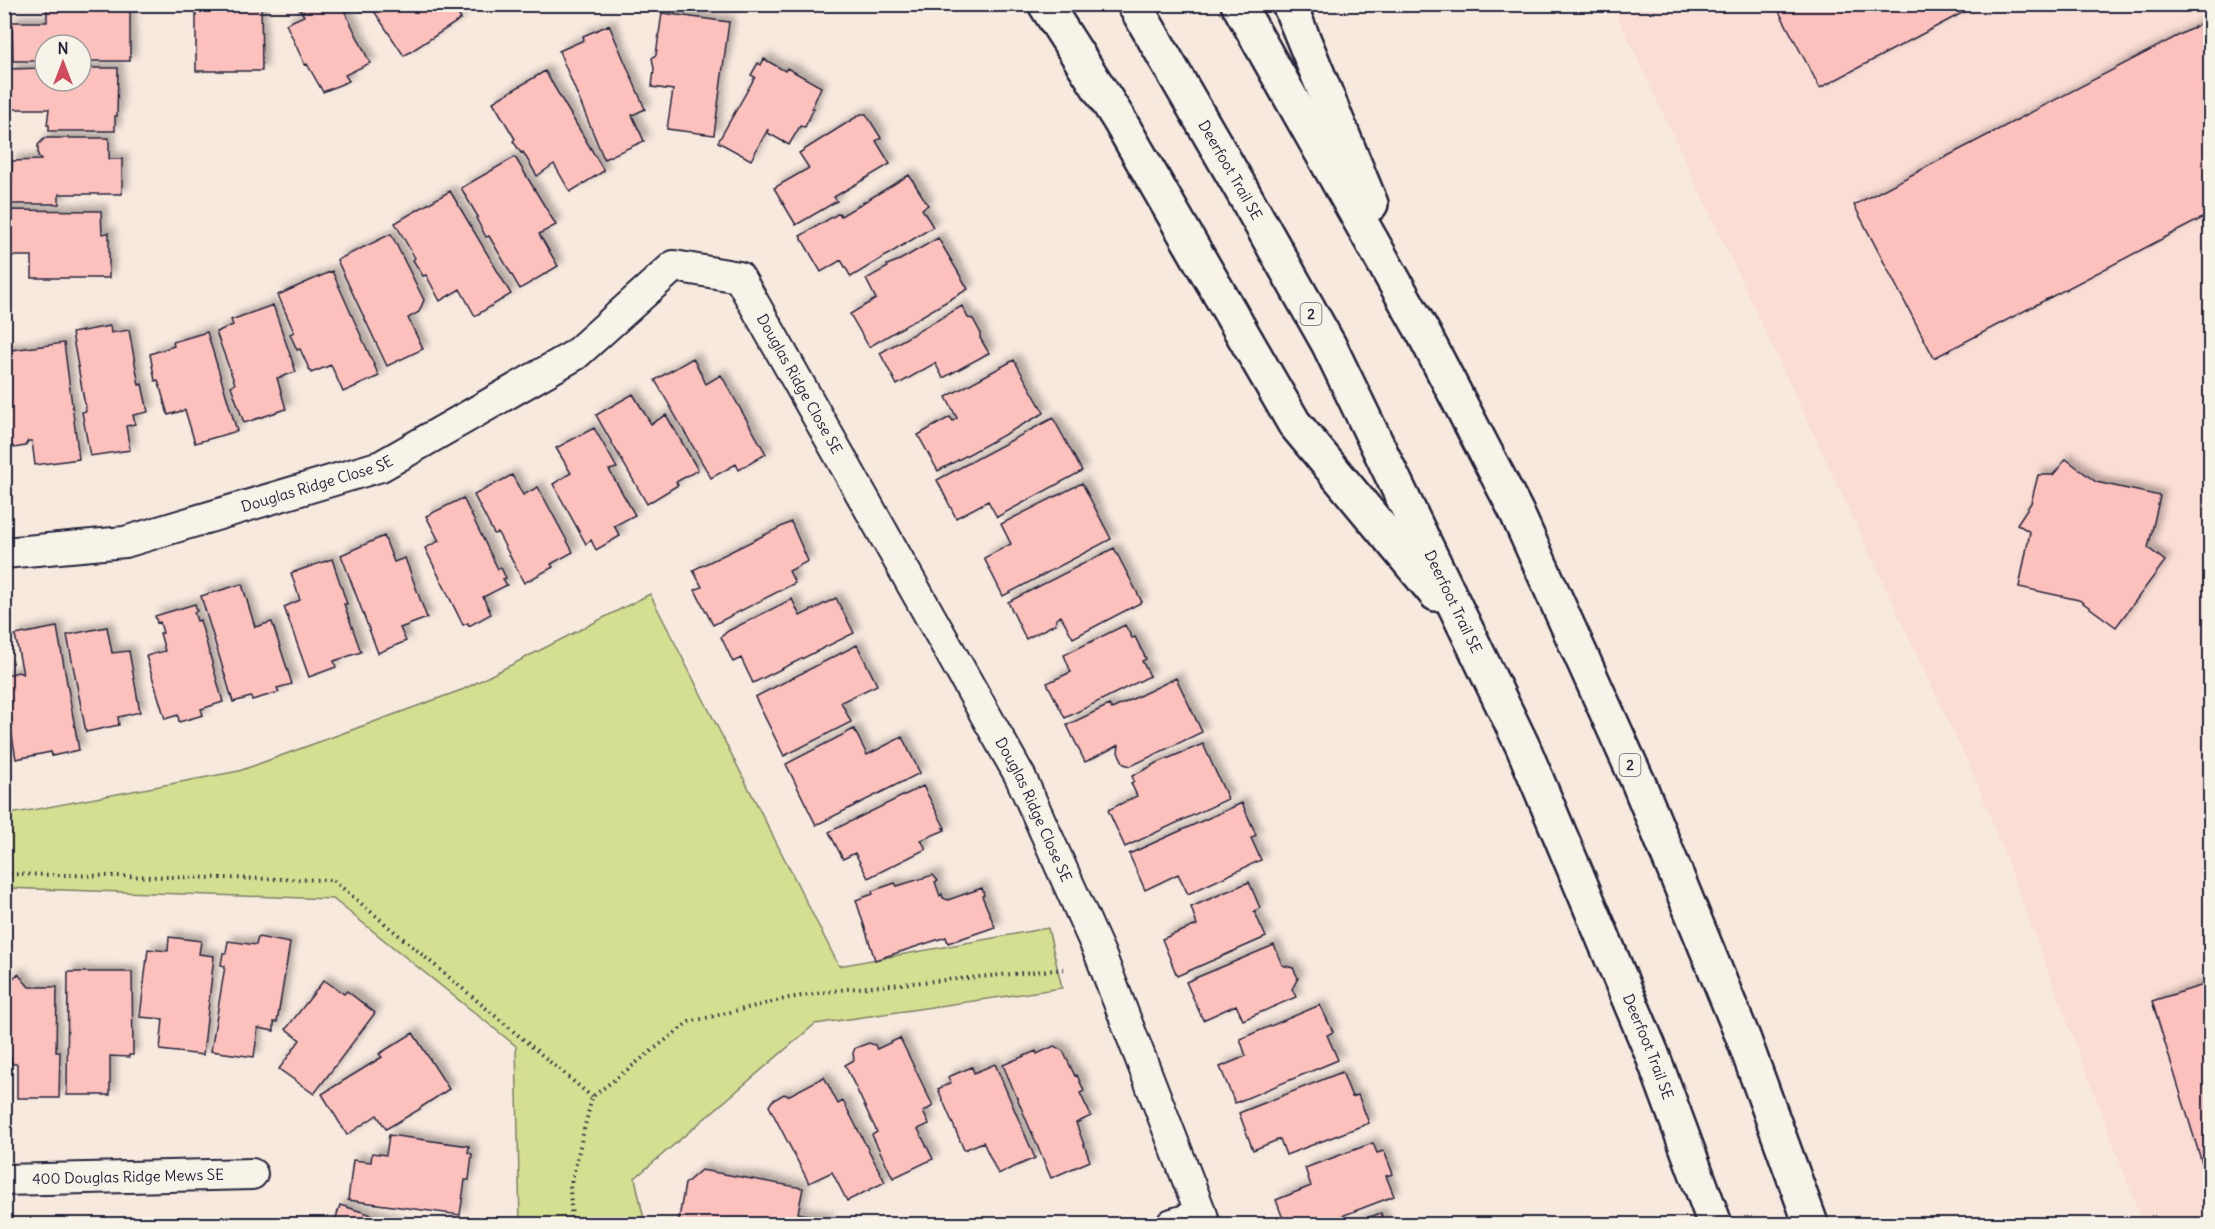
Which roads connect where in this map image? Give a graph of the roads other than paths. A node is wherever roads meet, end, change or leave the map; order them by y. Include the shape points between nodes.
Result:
1 (1045, 4) edge
2 (1134, 4) edge
3 (1238, 4) edge
4 (1289, 4) edge
5 (1424, 334) junction
6 (4, 553) edge
7 (1469, 635) junction
8 (252, 1174) dead end
9 (4, 1180) edge
10 (1810, 1219) edge
11 (1203, 1220) edge
12 (1172, 1224) edge
13 (1715, 1224) edge

1 - 7 highway via 1118,118 1294,423
2 - 7 highway, Deerfoot Trail SE / 2 via 1329,345
3 - 5 highway, 2
4 - 5 highway
5 - 10 highway, 2 via 1515,511 1639,784 1744,1040
6 - 11 street, Douglas Ridge Close SE via 125,542 381,466 575,355 674,266 739,277 1020,776 1100,954
7 - 13 highway, Deerfoot Trail SE / 2 via 1523,747 1648,1043
8 - 9 street, 400 Douglas Ridge Mews SE
11 - 12 street

